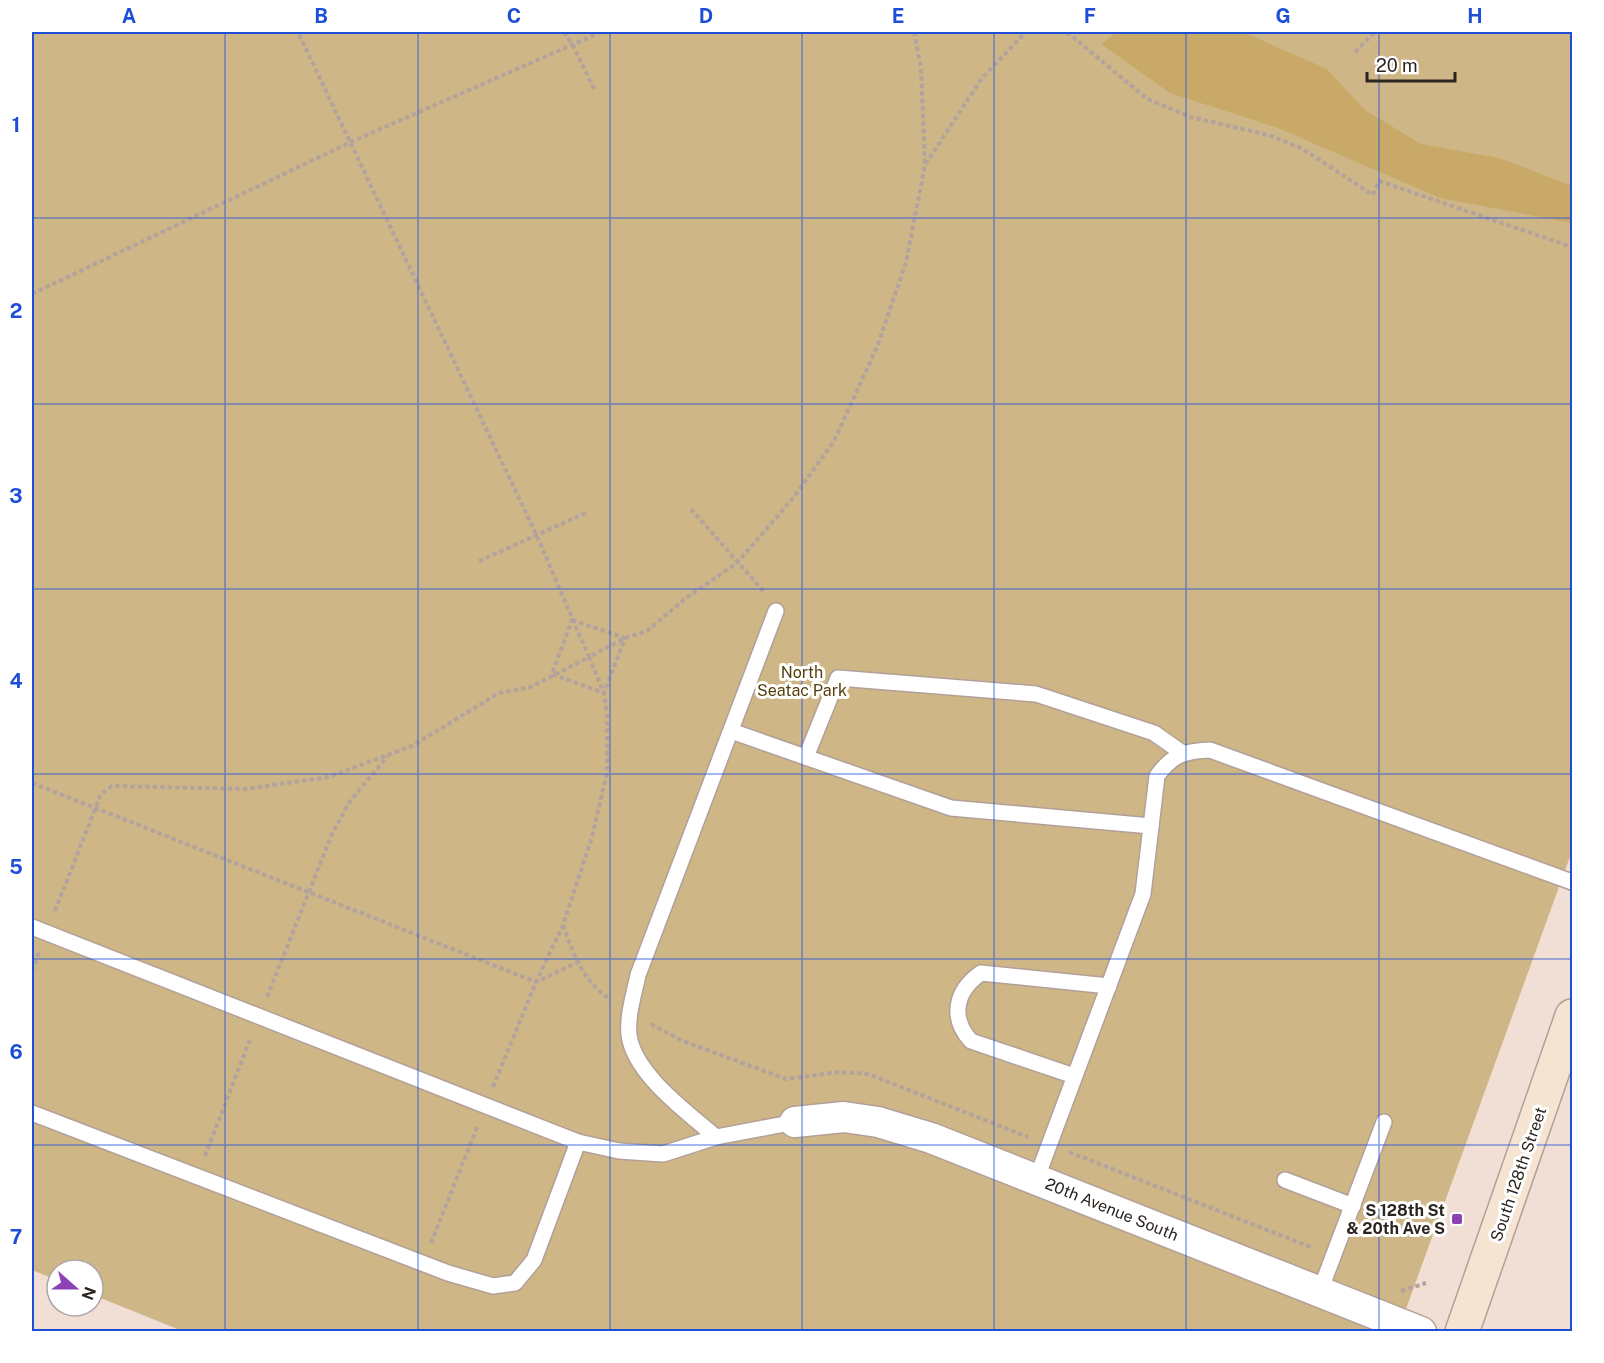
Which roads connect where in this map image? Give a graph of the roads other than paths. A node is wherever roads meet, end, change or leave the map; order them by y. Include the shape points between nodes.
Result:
1 (776, 611) road end
2 (731, 731) junction
3 (1181, 752) junction
4 (806, 757) junction
5 (1151, 826) junction
6 (1572, 882) edge
7 (39, 930) edge
8 (1109, 986) junction
9 (1571, 1022) edge
10 (1074, 1076) junction
11 (32, 1113) edge
12 (795, 1122) joint
13 (1384, 1122) dead end
14 (716, 1137) junction
15 (578, 1142) junction
16 (1036, 1180) junction
17 (1285, 1180) dead end
18 (1353, 1206) junction
19 (1320, 1291) junction
20 (1421, 1332) edge
21 (1462, 1332) edge

1 - 2 lane
2 - 4 lane
2 - 14 lane via 638,975 629,1037 644,1068
3 - 4 lane via 1154,733 1036,694 838,678
3 - 5 lane via 1168,761 1158,776
3 - 6 lane via 1210,750
4 - 5 lane via 951,808
5 - 8 lane via 1143,894
7 - 15 lane
8 - 10 lane
8 - 10 lane via 981,974 971,980 959,1004 959,1028 971,1041
9 - 21 street, South 128th Street
10 - 16 lane
11 - 15 lane via 448,1273 493,1286 514,1283 534,1260
12 - 14 lane
12 - 16 street, 20th Avenue South via 844,1117 878,1122 931,1138
13 - 18 lane
14 - 15 lane via 663,1154 619,1151
16 - 19 street, 20th Avenue South
17 - 18 lane
18 - 19 lane
19 - 20 street, 20th Avenue South

